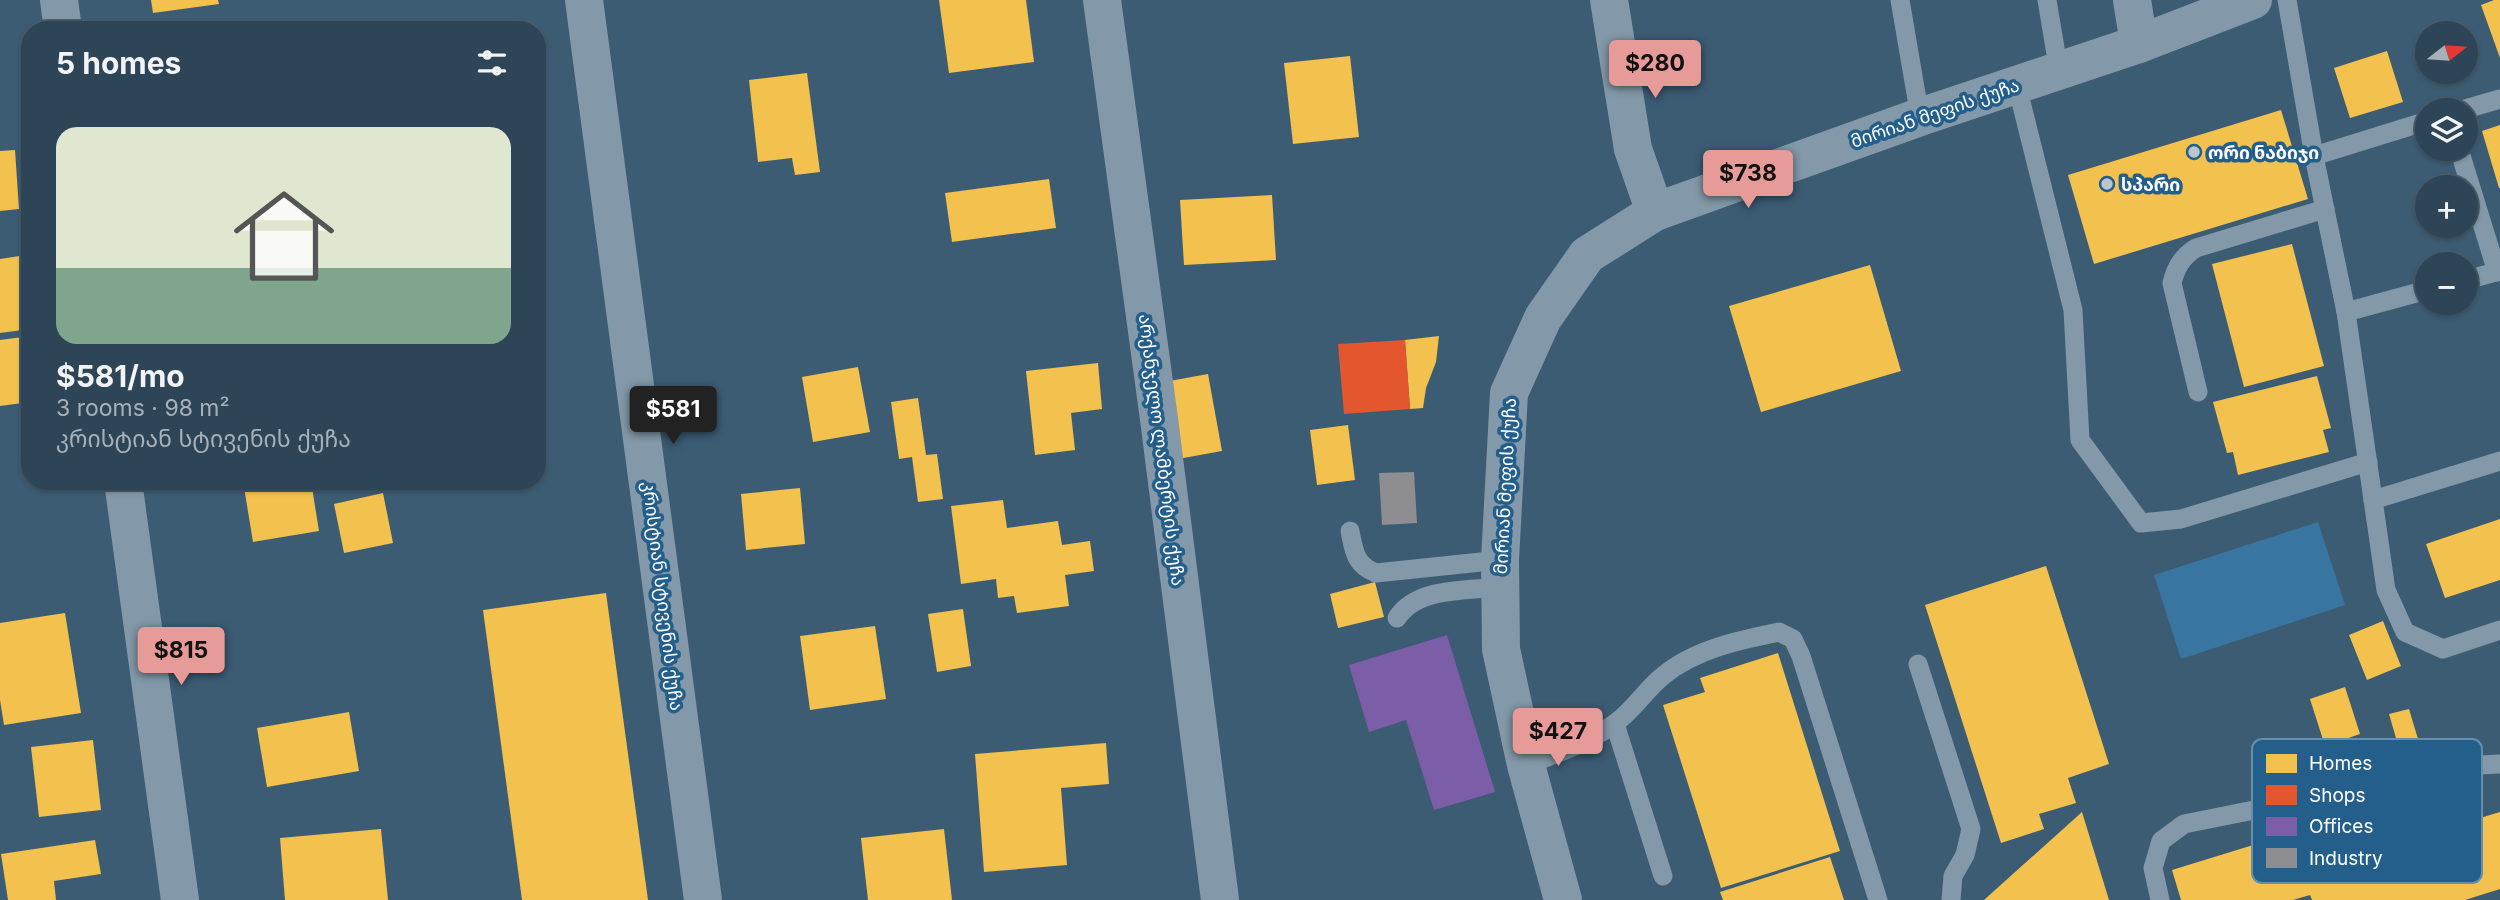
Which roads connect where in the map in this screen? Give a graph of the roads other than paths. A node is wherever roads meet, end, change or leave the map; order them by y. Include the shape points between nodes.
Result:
1 (59, 0) edge
2 (584, 0) edge
3 (1102, 0) edge
4 (1609, 0) edge
5 (1900, 0) edge
6 (2047, 0) edge
7 (2132, 0) edge
8 (2253, 0) edge
9 (2287, 0) edge
10 (2203, 8) edge
11 (62, 21) edge
12 (2139, 44) junction
13 (2059, 72) junction
14 (2017, 86) junction
15 (2500, 99) edge
16 (2478, 105) edge
17 (1920, 117) junction
18 (2415, 125) edge
19 (2314, 156) junction
20 (2463, 161) edge
21 (2325, 209) junction
22 (1655, 212) junction
23 (2499, 272) edge
24 (2478, 277) edge
25 (2415, 293) edge
26 (2346, 312) junction
27 (2198, 392) dead end
28 (2500, 461) edge
29 (2368, 462) junction
30 (124, 490) edge
31 (2373, 500) junction
32 (1350, 530) dead end
33 (1500, 574) junction
34 (1397, 618) dead end
35 (2500, 630) edge
36 (1919, 664) dead end
37 (1615, 724) junction
38 (2500, 764) edge
39 (1526, 765) junction
40 (2482, 765) edge
41 (2252, 810) edge
42 (1663, 876) dead end
43 (180, 900) edge
44 (703, 900) edge
45 (1220, 900) edge
46 (1563, 900) edge
47 (1878, 900) edge
48 (1951, 900) edge
49 (2160, 900) edge

1 - 11 street
2 - 44 street, კრისტიან სტივენის ქუჩა
3 - 45 street, არქანჯელო ლამბერტის ქუჩა
4 - 22 street via 1633,149
5 - 17 lane
6 - 13 lane
7 - 12 street
8 - 10 street, მირიან მეფის ქუჩა
9 - 19 lane
10 - 12 street, მირიან მეფის ქუჩა
12 - 13 street, მირიან მეფის ქუჩა
13 - 14 street, მირიან მეფის ქუჩა
14 - 17 street, მირიან მეფის ქუჩა
14 - 29 lane via 2073,310 2080,440 2141,523 2181,519
15 - 16 lane
17 - 22 street, მირიან მეფის ქუჩა
18 - 19 lane
19 - 21 lane
20 - 23 lane
21 - 26 lane
21 - 27 lane via 2185,255 2172,283
22 - 33 street, მირიან მეფის ქუჩა via 1587,255 1543,318 1509,393
23 - 24 lane
25 - 26 lane
26 - 29 lane
28 - 31 lane
29 - 31 lane
30 - 43 street
31 - 35 lane via 2386,590 2405,632 2443,649
32 - 33 lane via 1359,561 1376,573
33 - 34 lane via 1426,596 1403,608
33 - 39 street, მირიან მეფის ქუჩა via 1501,649
36 - 48 lane via 1971,829 1965,855 1953,876
37 - 39 lane via 1576,746
37 - 42 lane
37 - 47 lane via 1664,674 1692,657 1779,632 1793,639
38 - 40 lane
39 - 46 street, მირიან მეფის ქუჩა
41 - 49 lane via 2184,824 2161,842 2153,868

